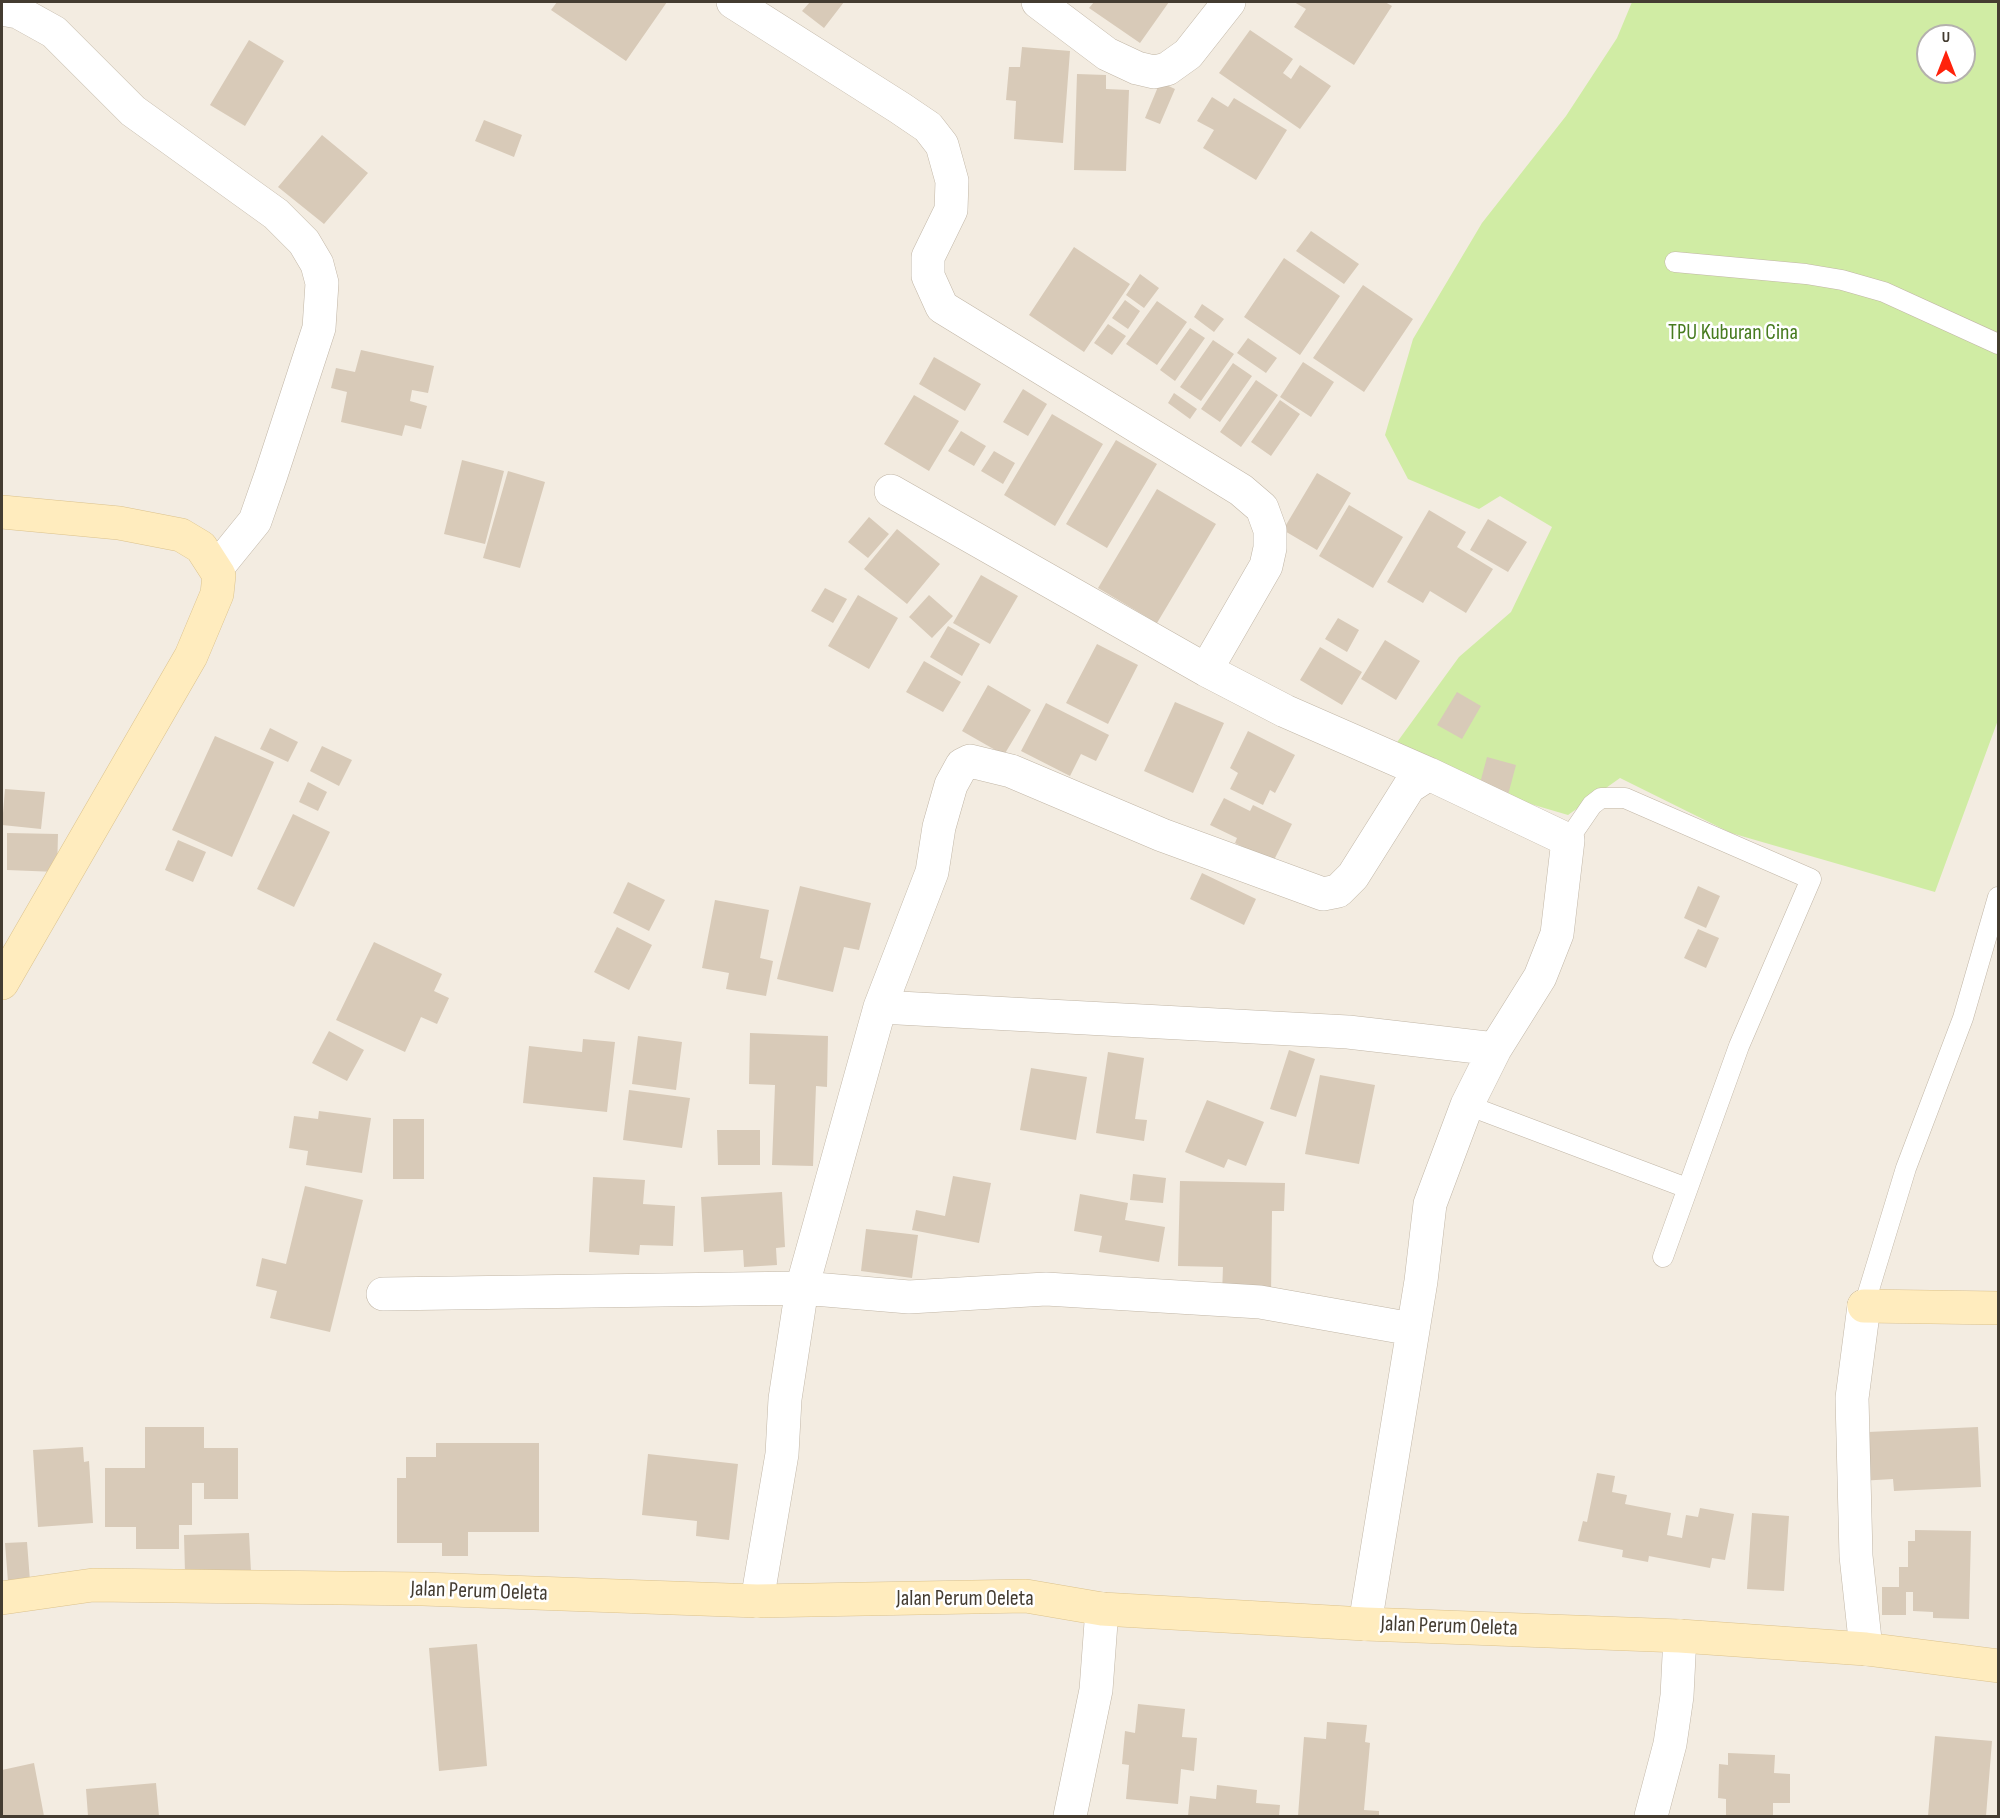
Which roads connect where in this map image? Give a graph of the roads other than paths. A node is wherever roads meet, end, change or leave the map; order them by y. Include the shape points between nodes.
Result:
1 (733, 2) edge
2 (1038, 2) edge
3 (1229, 2) edge
4 (2, 9) edge
5 (1675, 262) dead end
6 (1998, 344) edge
7 (891, 490) dead end
8 (2, 512) edge
9 (216, 569) junction
10 (1206, 670) junction
11 (1429, 774) junction
12 (1568, 840) junction
13 (1998, 897) edge
14 (2, 983) edge
15 (880, 1007) junction
16 (1495, 1048) junction
17 (1467, 1105) junction
18 (1688, 1188) junction
19 (1662, 1257) dead end
20 (802, 1288) junction
21 (383, 1294) dead end
22 (1864, 1306) junction
23 (1998, 1308) edge
24 (1412, 1329) junction
25 (2, 1598) edge
26 (757, 1601) junction
27 (1102, 1609) junction
28 (1365, 1624) junction
29 (1680, 1636) junction
30 (1866, 1649) junction
31 (1998, 1666) edge
32 (1070, 1816) edge
33 (1651, 1816) edge

1 - 10 street via 928,127 942,145 952,182 951,210 928,257 928,276 942,307 1241,490 1262,508 1270,531 1266,566
2 - 3 street via 1107,54 1154,72 1167,69 1188,54
4 - 9 street via 18,12 54,32 133,111 276,214 304,242 317,264 322,284 319,328 271,475 255,521
5 - 6 lane via 1842,280 1884,292
7 - 10 street
8 - 9 street via 118,523 181,535 201,547
9 - 14 street via 217,594 191,657
10 - 11 street via 1285,711
11 - 12 street
11 - 15 street via 1409,787 1353,876 1338,891 1323,894 1162,835 1011,771 970,761 962,765 951,785 932,872
12 - 16 street via 1557,934 1540,977
12 - 18 lane via 1601,798 1625,798 1811,879 1739,1046
13 - 22 lane via 1963,1018 1906,1168
15 - 16 street via 1348,1032
15 - 20 street
16 - 17 street
17 - 18 lane
17 - 24 street via 1430,1204
18 - 19 lane
20 - 21 street
20 - 24 street via 909,1297 1046,1289 1260,1302
20 - 26 street via 785,1399 782,1454
22 - 23 street
22 - 30 street via 1852,1398 1856,1556
24 - 28 street
25 - 26 street, Jalan Perum Oeleta via 93,1585 423,1589
26 - 27 street, Jalan Perum Oeleta via 1026,1596
27 - 28 street, Jalan Perum Oeleta
27 - 32 street via 1096,1690
28 - 29 street, Jalan Perum Oeleta
29 - 30 street, Jalan Perum Oeleta
29 - 33 street via 1670,1744
30 - 31 street, Jalan Perum Oeleta

